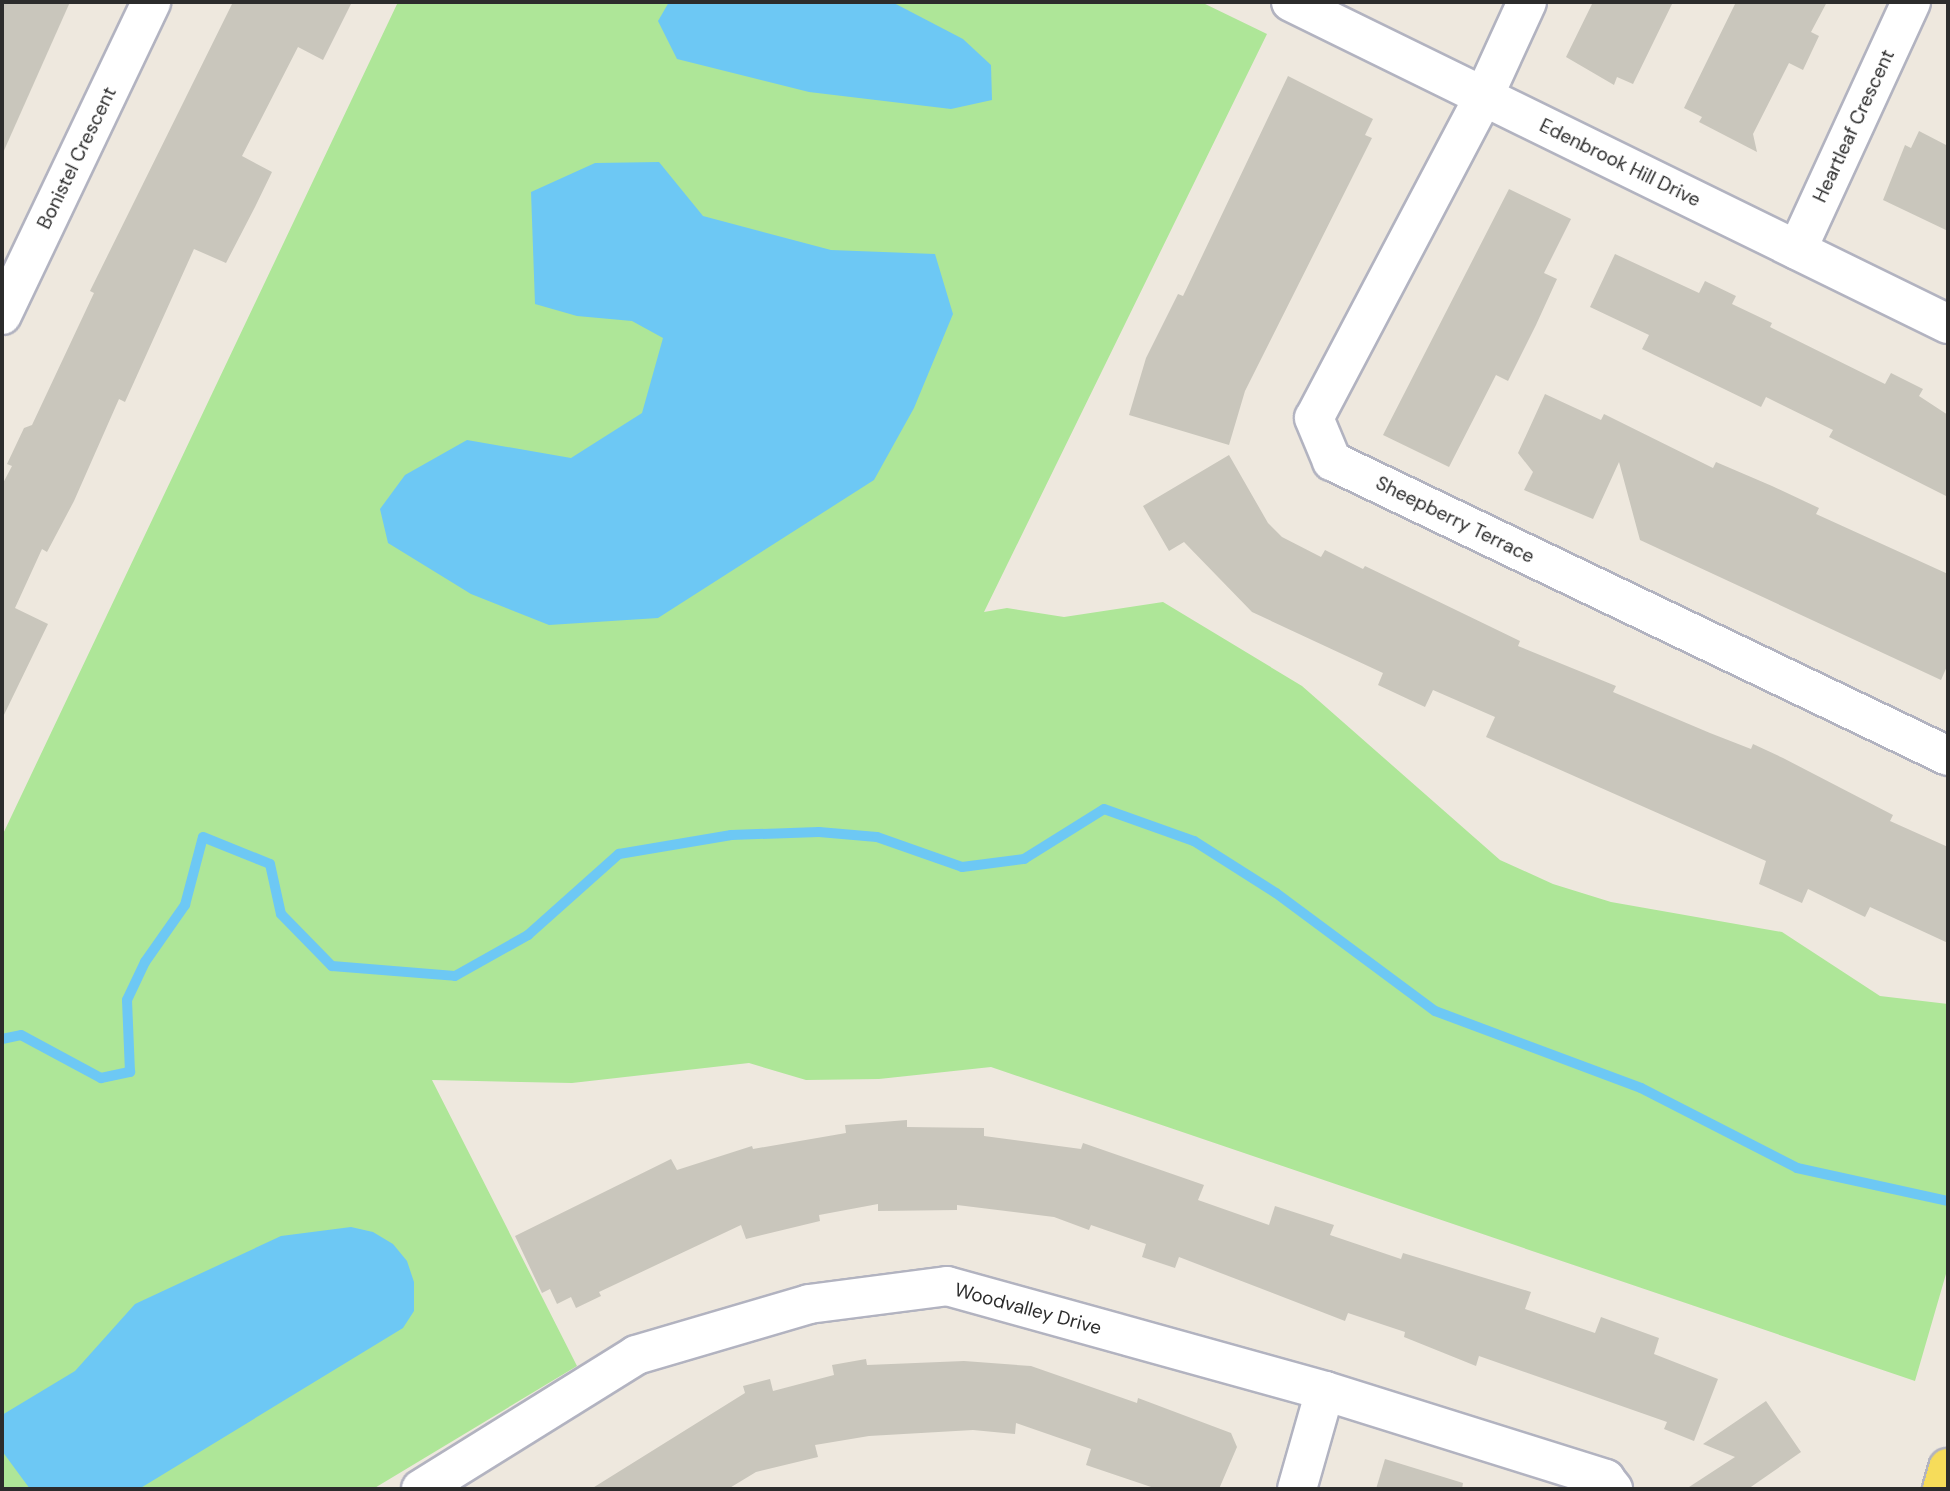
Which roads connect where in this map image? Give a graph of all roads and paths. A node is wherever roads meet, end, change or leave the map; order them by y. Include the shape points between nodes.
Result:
1 (151, 2) edge
2 (1291, 2) edge
3 (1527, 2) edge
4 (1911, 2) edge
5 (1484, 96) junction
6 (1797, 250) junction
7 (2, 315) edge
8 (1948, 324) edge
9 (1948, 756) edge
10 (1325, 1391) junction
11 (1948, 1468) edge
12 (421, 1489) edge
13 (1297, 1489) edge
14 (1613, 1489) edge
15 (1942, 1489) edge

1 - 7 street, Bonistel Crescent
2 - 5 street, Edenbrook Hill Drive
3 - 5 street
4 - 6 street, Heartleaf Crescent
5 - 6 street, Edenbrook Hill Drive
5 - 9 street, Sheepberry Terrace via 1314,418 1332,461
6 - 8 street, Edenbrook Hill Drive
10 - 12 street, Woodvalley Drive via 947,1286 808,1304 636,1355
10 - 13 street
10 - 14 street, Woodvalley Drive via 1605,1479
11 - 15 main road

